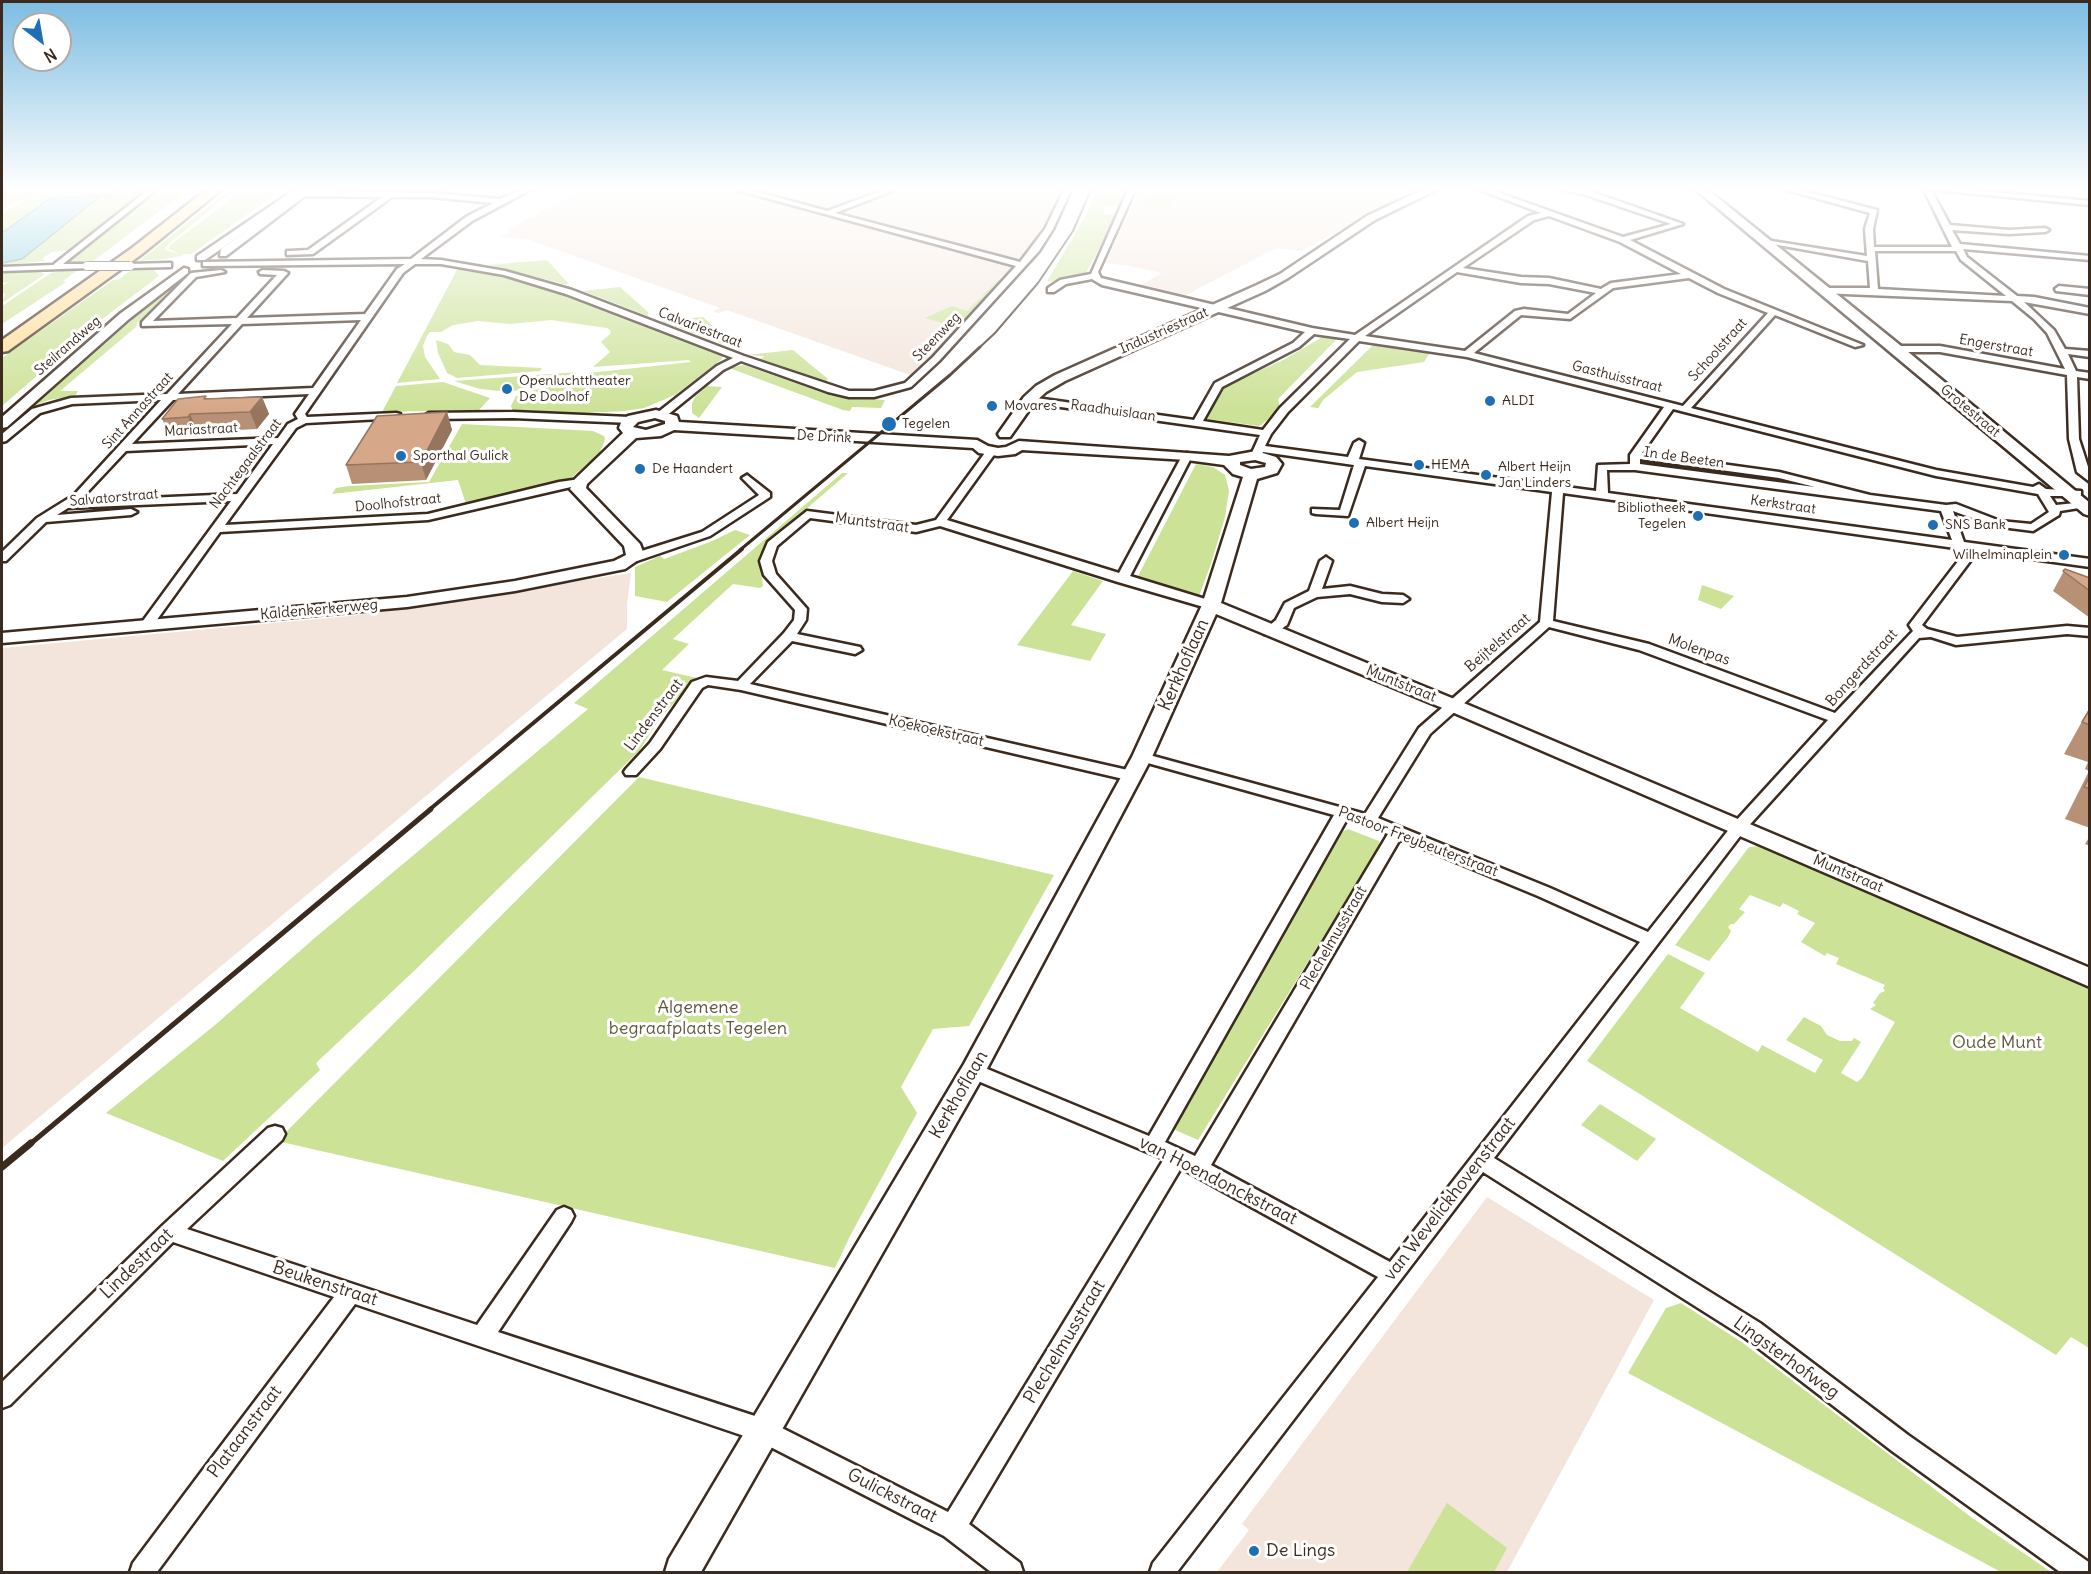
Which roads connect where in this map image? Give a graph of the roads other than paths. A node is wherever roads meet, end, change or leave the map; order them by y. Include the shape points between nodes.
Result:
1 (60, 263) edge
2 (104, 263) edge
3 (119, 263) edge
4 (182, 263) edge
5 (191, 263) edge
6 (410, 263) edge
7 (442, 263) edge
8 (1017, 263) edge
9 (1098, 263) edge
10 (1303, 263) edge
11 (1466, 263) edge
12 (1668, 263) edge
13 (1791, 263) edge
14 (1871, 263) edge
15 (1971, 263) edge
16 (1023, 265) joint
17 (178, 266) junction
18 (55, 267) junction
19 (2, 268) edge
20 (1458, 270) junction
21 (1690, 275) junction
22 (1094, 276) junction
23 (2059, 289) dead end
24 (1051, 290) dead end
25 (1824, 291) junction
26 (1874, 291) junction
27 (1603, 292) junction
28 (2090, 292) edge
29 (2015, 299) junction
30 (1215, 309) junction
31 (2090, 311) edge
32 (1773, 312) junction
33 (368, 317) junction
34 (239, 322) junction
35 (1312, 331) junction
36 (2, 335) edge
37 (1358, 337) junction
38 (1858, 345) dead end
39 (2, 347) edge
40 (1896, 349) junction
41 (2062, 351) junction
42 (1467, 354) junction
43 (2090, 354) edge
44 (741, 358) junction
45 (2072, 373) junction
46 (2090, 376) edge
47 (316, 391) junction
48 (874, 394) joint
49 (170, 397) junction
50 (1029, 400) junction
51 (1670, 406) junction
52 (1685, 409) junction
53 (2, 410) edge
54 (661, 415) junction
55 (304, 420) junction
56 (1197, 423) junction
57 (2, 424) edge
58 (672, 426) junction
59 (633, 428) junction
60 (1266, 432) junction
61 (1005, 434) junction
62 (2, 439) edge
63 (280, 441) junction
64 (1359, 443) dead end
65 (977, 444) junction
66 (1019, 445) junction
67 (123, 448) junction
68 (992, 452) junction
69 (1257, 452) junction
70 (1188, 456) junction
71 (1232, 461) junction
72 (1635, 461) junction
73 (1356, 463) junction
74 (1251, 474) junction
75 (747, 478) dead end
76 (2089, 479) edge
77 (580, 482) junction
78 (2042, 483) junction
79 (1558, 490) junction
80 (1602, 496) junction
81 (240, 497) junction
82 (2075, 497) edge
83 (187, 500) junction
84 (68, 505) junction
85 (1946, 508) junction
86 (2053, 509) junction
87 (1316, 511) dead end
88 (41, 520) junction
89 (940, 522) junction
90 (216, 529) junction
91 (2039, 542) junction
92 (1960, 545) junction
93 (2, 558) edge
94 (633, 558) junction
95 (1326, 561) dead end
96 (2090, 563) edge
97 (1122, 579) junction
98 (1314, 593) junction
99 (1403, 599) dead end
100 (1211, 605) junction
101 (1546, 623) junction
102 (146, 625) junction
103 (1269, 630) junction
104 (2090, 632) edge
105 (1923, 633) junction
106 (789, 636) junction
107 (2, 638) edge
108 (855, 650) dead end
109 (741, 686) junction
110 (1452, 705) junction
111 (1838, 719) junction
112 (1137, 766) junction
113 (631, 772) dead end
114 (1342, 812) junction
115 (1369, 820) junction
116 (1739, 827) junction
117 (1397, 831) junction
118 (1650, 940) junction
119 (2090, 978) edge
120 (973, 1071) junction
121 (275, 1134) dead end
122 (1153, 1146) junction
123 (1177, 1156) junction
124 (1480, 1160) junction
125 (1199, 1168) junction
126 (564, 1216) dead end
127 (169, 1232) junction
128 (1392, 1274) junction
129 (350, 1293) junction
130 (482, 1337) junction
131 (2, 1396) edge
132 (764, 1431) junction
133 (953, 1527) junction
134 (142, 1572) edge
135 (682, 1572) edge
136 (1011, 1572) edge
137 (1162, 1572) edge
138 (2081, 1572) edge

1 - 18 street
2 - 36 highway
3 - 39 highway
4 - 17 street, Steilrandweg
5 - 17 street
6 - 33 street, Nachtegaalstraat via 400,271
7 - 44 street, Calvariestraat via 536,280
8 - 16 street
9 - 22 street
10 - 30 street, Industriestraat
11 - 20 street
12 - 21 street
13 - 25 street
14 - 26 street
15 - 29 street
16 - 48 street, Steenweg via 915,380 898,389
17 - 18 street, bridge
17 - 53 street, Steilrandweg via 110,317
17 - 57 street, Steilrandweg
18 - 19 street
20 - 27 street
20 - 37 street
21 - 27 street via 1623,282
21 - 32 street
22 - 24 street via 1063,282
22 - 30 street, Gasthuisstraat via 1105,283
23 - 28 street
25 - 26 street
25 - 40 street, Grotestraat
26 - 29 street
27 - 42 street via 1570,316 1518,313
29 - 31 street
29 - 41 street via 2051,332
30 - 35 street, Gasthuisstraat
30 - 50 street, Industriestraat via 1060,378
32 - 38 street
32 - 52 street, Schoolstraat
33 - 34 street
33 - 47 street, Nachtegaalstraat
34 - 34 street, Sint Annastraat via 284,273 194,275 144,322
34 - 49 street, Sint Annastraat
35 - 37 street, Gasthuisstraat
35 - 56 street via 1296,345 1218,385
37 - 42 street, Gasthuisstraat
37 - 60 street
40 - 45 street, Engerstraat via 1940,349
40 - 78 street, Grotestraat
41 - 43 street
41 - 45 street
42 - 51 street, Gasthuisstraat
44 - 48 street, Calvariestraat via 831,390
44 - 54 street via 720,368
45 - 46 street, Engerstraat
45 - 76 street via 2074,439 2082,472
47 - 49 street
47 - 55 street, Nachtegaalstraat via 300,414
49 - 62 street via 50,405 36,411
49 - 67 street, Sint Annastraat
50 - 56 street, Raadhuislaan
50 - 61 street, Industriestraat
51 - 52 street, Gasthuisstraat
51 - 72 street
52 - 78 street, Gasthuisstraat via 1936,473 2009,485
54 - 58 street via 672,419
54 - 59 street via 644,415
55 - 59 street via 464,416
55 - 63 street, Nachtegaalstraat via 292,426
56 - 60 street, Raadhuislaan
58 - 59 street via 661,432
58 - 65 street, De Drink
59 - 77 street
60 - 69 street
61 - 65 street via 986,436
61 - 66 street via 1017,438
63 - 67 street, Mariastraat
63 - 81 street, Nachtegaalstraat
64 - 73 street
65 - 68 street
66 - 68 street via 1010,451
66 - 70 street
67 - 84 street, Sint Annastraat
68 - 89 street
69 - 71 street
69 - 73 street, Kerkstraat
69 - 74 street via 1271,460 1274,467 1268,472
70 - 71 street
70 - 97 street
71 - 74 street via 1234,469
72 - 80 street via 1602,467
72 - 85 street, In de Beeten via 1779,474 1870,498
73 - 79 street, Kerkstraat
73 - 87 street via 1344,514
74 - 100 street
75 - 94 street via 766,495 706,534
77 - 90 street, Doolhofstraat via 428,517
77 - 94 street via 578,489 582,495 632,543
78 - 82 street, Grotestraat
78 - 86 street
79 - 80 street, Kerkstraat
79 - 101 street, Beijtelstraat
80 - 92 street, Kerkstraat
81 - 83 street, Salvatorstraat
81 - 90 street, Nachtegaalstraat
82 - 86 street
83 - 84 street, Salvatorstraat
83 - 88 street, Salvatorstraat via 178,507
84 - 88 street, Sint Annastraat
85 - 91 street via 1966,509
85 - 92 street
86 - 91 street via 2055,513
88 - 93 street, Sint Annastraat
89 - 97 street, Muntstraat
89 - 106 street, Muntstraat via 916,529 807,514 772,545 766,561 770,575 801,609 800,620
90 - 102 street, Nachtegaalstraat
91 - 92 street
91 - 96 street
92 - 105 street via 1965,560 1915,625
94 - 102 street, Kaldenkerkerweg via 607,568 515,586 407,602
95 - 98 street
97 - 100 street, Muntstraat
98 - 99 street via 1350,590
98 - 103 street via 1289,606 1282,621
100 - 103 street, Muntstraat
100 - 112 street, Kerkhoflaan
101 - 110 street, Beijtelstraat
101 - 111 street, Molenpas via 1644,647
102 - 107 street, Kaldenkerkerweg
103 - 110 street, Muntstraat
104 - 105 street, Bongerdstraat via 2067,630 1956,641
105 - 111 street, Bongerdstraat via 1915,634
106 - 108 street
106 - 109 street
109 - 112 street, Koekoekstraat
109 - 113 street, Lindenstraat via 706,681 697,685 655,746
110 - 115 street via 1424,731
110 - 116 street, Muntstraat
111 - 116 street, Bongerdstraat
112 - 114 street, Pastoor Freybeuterstraat
112 - 120 street, Kerkhoflaan
114 - 115 street, Pastoor Freybeuterstraat
114 - 122 street
115 - 117 street, Pastoor Freybeuterstraat
116 - 118 street, van Wevelickhovenstraat
116 - 119 street, Muntstraat
117 - 118 street, Pastoor Freybeuterstraat
117 - 125 street, Plechelmusstraat
118 - 124 street, van Wevelickhovenstraat
120 - 122 street, van Hoendonckstraat
120 - 132 street, Kerkhoflaan
121 - 127 street, Lindestraat
122 - 123 street, van Hoendonckstraat
123 - 125 street, van Hoendonckstraat
123 - 133 street, Plechelmusstraat
124 - 128 street, van Wevelickhovenstraat
124 - 138 street, Lingsterhofweg via 1752,1330
125 - 128 street, van Hoendonckstraat
126 - 130 street
127 - 129 street, Beukenstraat
127 - 131 street, Lindestraat
128 - 137 street, van Wevelickhovenstraat
129 - 130 street, Beukenstraat
129 - 134 street, Plataanstraat
130 - 132 street, Beukenstraat
132 - 133 street, Gulickstraat
132 - 135 street, Kerkhoflaan
133 - 136 street, Gulickstraat

